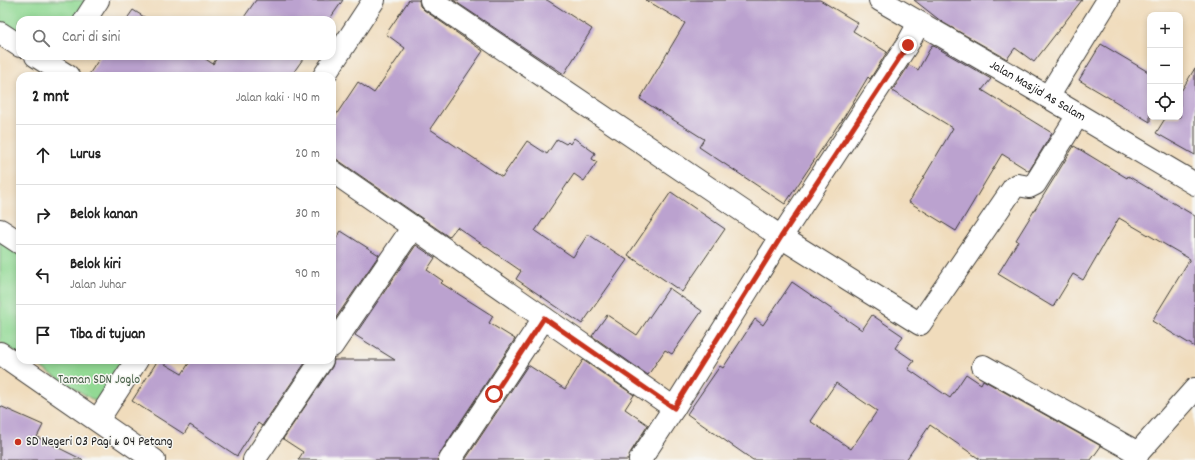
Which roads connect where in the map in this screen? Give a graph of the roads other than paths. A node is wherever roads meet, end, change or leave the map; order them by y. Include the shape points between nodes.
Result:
1 (98, 0) edge
2 (374, 0) edge
3 (431, 0) edge
4 (880, 0) edge
5 (1108, 0) edge
6 (88, 16) edge
7 (919, 23) junction
8 (0, 34) edge
9 (16, 44) edge
10 (336, 58) edge
11 (335, 60) edge
12 (327, 72) edge
13 (1048, 97) junction
14 (1078, 115) junction
15 (336, 174) edge
16 (1195, 184) edge
17 (413, 227) junction
18 (0, 230) edge
19 (781, 237) junction
20 (16, 240) edge
21 (544, 318) junction
22 (336, 340) edge
23 (0, 353) edge
24 (16, 364) edge
25 (16, 364) edge
26 (134, 364) edge
27 (319, 364) edge
28 (983, 366) dead end
29 (1195, 389) edge
30 (674, 408) junction
31 (98, 420) junction
32 (1137, 457) edge
33 (154, 460) edge
34 (254, 460) edge
35 (450, 460) edge
36 (640, 460) edge

1 - 6 street
2 - 10 street
3 - 19 street
4 - 7 street, Jalan Masjid As Salam
5 - 13 street
7 - 13 street, Jalan Masjid As Salam
7 - 19 street via 908,45
8 - 9 street
11 - 12 street
13 - 14 street, Jalan Masjid As Salam
14 - 16 street, Jalan Masjid As Salam
14 - 19 street via 1035,184 1030,187 1014,187 920,324
15 - 17 street
17 - 21 street
17 - 22 street
18 - 20 street
19 - 30 street
21 - 30 street
21 - 35 street
23 - 24 street
25 - 31 street
26 - 31 street
27 - 34 street
28 - 32 street
29 - 32 street
30 - 36 street
31 - 33 street

